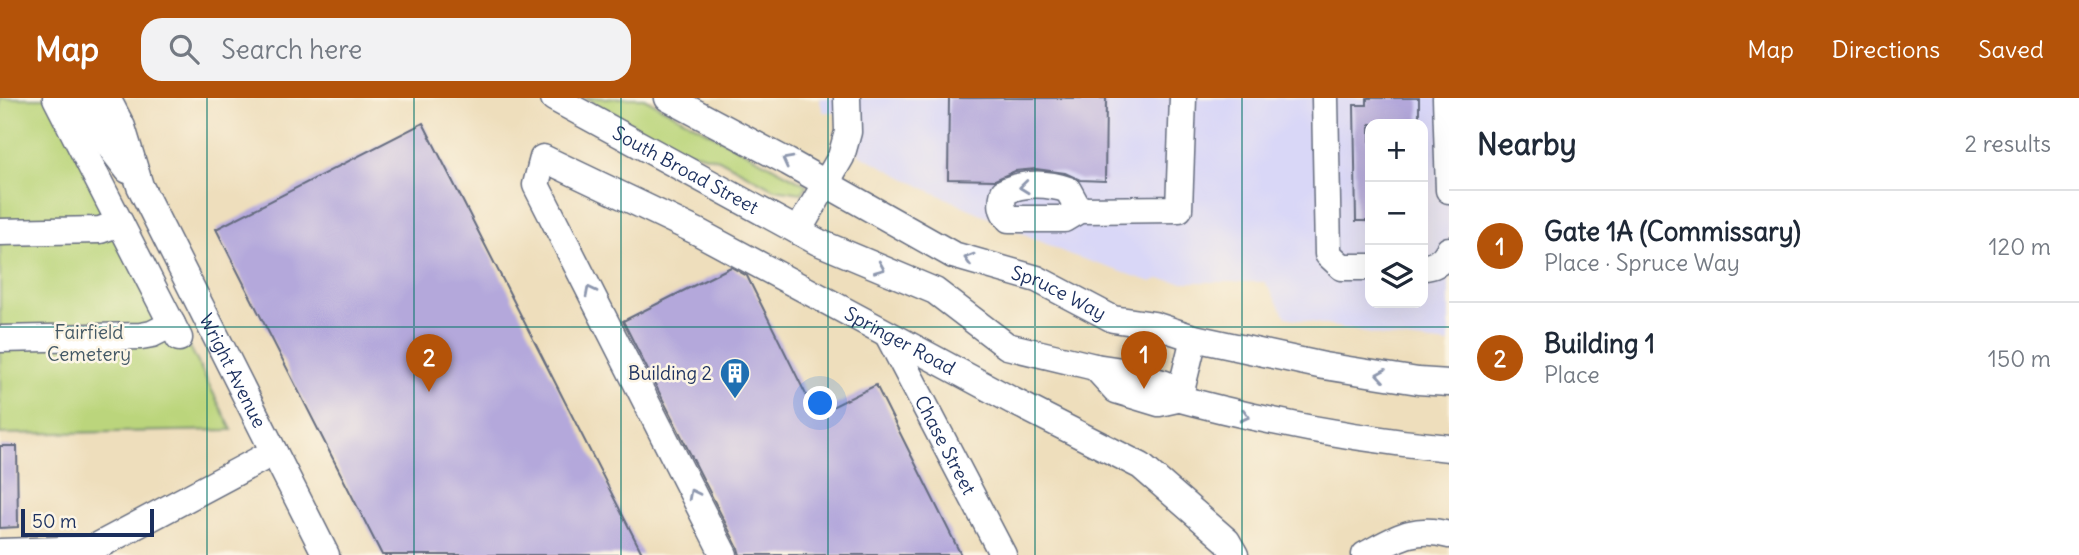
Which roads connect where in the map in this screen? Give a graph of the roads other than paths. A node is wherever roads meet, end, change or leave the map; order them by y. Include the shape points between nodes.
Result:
1 (56, 98) edge
2 (82, 98) edge
3 (107, 98) edge
4 (554, 98) edge
5 (668, 98) edge
6 (847, 98) edge
7 (1183, 98) edge
8 (1325, 98) edge
9 (1446, 98) edge
10 (1448, 151) edge
11 (139, 186) junction
12 (837, 189) junction
13 (1449, 190) edge
14 (1079, 209) dead end
15 (120, 223) junction
16 (0, 232) edge
17 (808, 237) junction
18 (1449, 250) edge
19 (1365, 267) edge
20 (1428, 267) edge
21 (888, 335) junction
22 (1194, 338) junction
23 (0, 339) edge
24 (1449, 383) edge
25 (1179, 399) junction
26 (1449, 448) edge
27 (274, 452) junction
28 (1449, 535) edge
29 (0, 552) edge
30 (92, 552) edge
31 (326, 555) edge
32 (724, 555) edge
33 (1003, 555) edge
34 (1235, 555) edge
35 (1365, 555) edge

1 - 15 street
2 - 11 street, Wright Avenue via 104,139
3 - 11 street, Wright Avenue via 122,127
4 - 17 street, South Broad Street
12 -> 5 street
6 - 12 street via 848,132
7 - 14 street via 1179,209
8 - 19 street via 1328,254 1342,267
9 - 10 street
10 - 13 street
11 - 27 street, Wright Avenue
12 - 17 street
22 -> 12 street, Spruce Way via 1154,325 1113,319 1037,279 953,255
15 - 16 street via 100,230
15 - 23 street via 176,331
17 -> 25 street via 935,291 1007,346 1094,367 1119,382
18 - 20 street via 1444,259
32 -> 21 street, Springer Road via 536,185 543,158 698,232
21 - 33 street, Chase Street
21 - 34 street, Springer Road via 1141,466 1227,541
24 -> 22 street, Spruce Way via 1324,366
22 - 25 street
25 -> 26 street via 1268,422
27 - 30 street
27 - 31 street, Wright Avenue
28 - 35 street via 1431,530 1408,533
29 - 30 street

